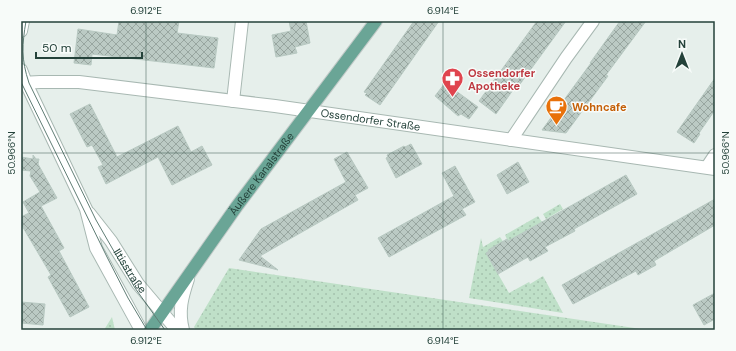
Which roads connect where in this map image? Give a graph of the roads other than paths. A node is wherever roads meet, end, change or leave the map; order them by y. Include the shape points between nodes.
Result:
1 (22, 21) edge
2 (242, 21) edge
3 (376, 21) edge
4 (593, 21) edge
5 (21, 31) edge
6 (21, 70) edge
7 (23, 83) edge
8 (233, 101) junction
9 (308, 111) junction
10 (511, 140) junction
11 (715, 155) edge
12 (711, 168) edge
13 (86, 209) junction
14 (191, 271) junction
15 (162, 312) junction
16 (140, 330) edge
17 (150, 330) edge
18 (177, 330) edge
19 (183, 330) edge

1 - 5 street
2 - 8 street
3 - 9 main road, Äußere Kanalstraße
4 - 10 street
6 - 7 street, Iltisstraße
7 - 8 street, Ossendorfer Straße via 79,82
7 - 13 street, Iltisstraße
8 - 9 street, Ossendorfer Straße
9 - 10 street, Ossendorfer Straße
9 - 14 main road, Äußere Kanalstraße
10 - 12 street, Ossendorfer Straße
11 - 12 street
13 - 15 street, Iltisstraße via 111,241 138,284
13 - 16 street, Iltisstraße via 96,248
14 - 15 main road, Äußere Kanalstraße
14 - 19 street via 182,296 180,313
15 - 17 main road, Äußere Kanalstraße
15 - 18 street, Iltisstraße

